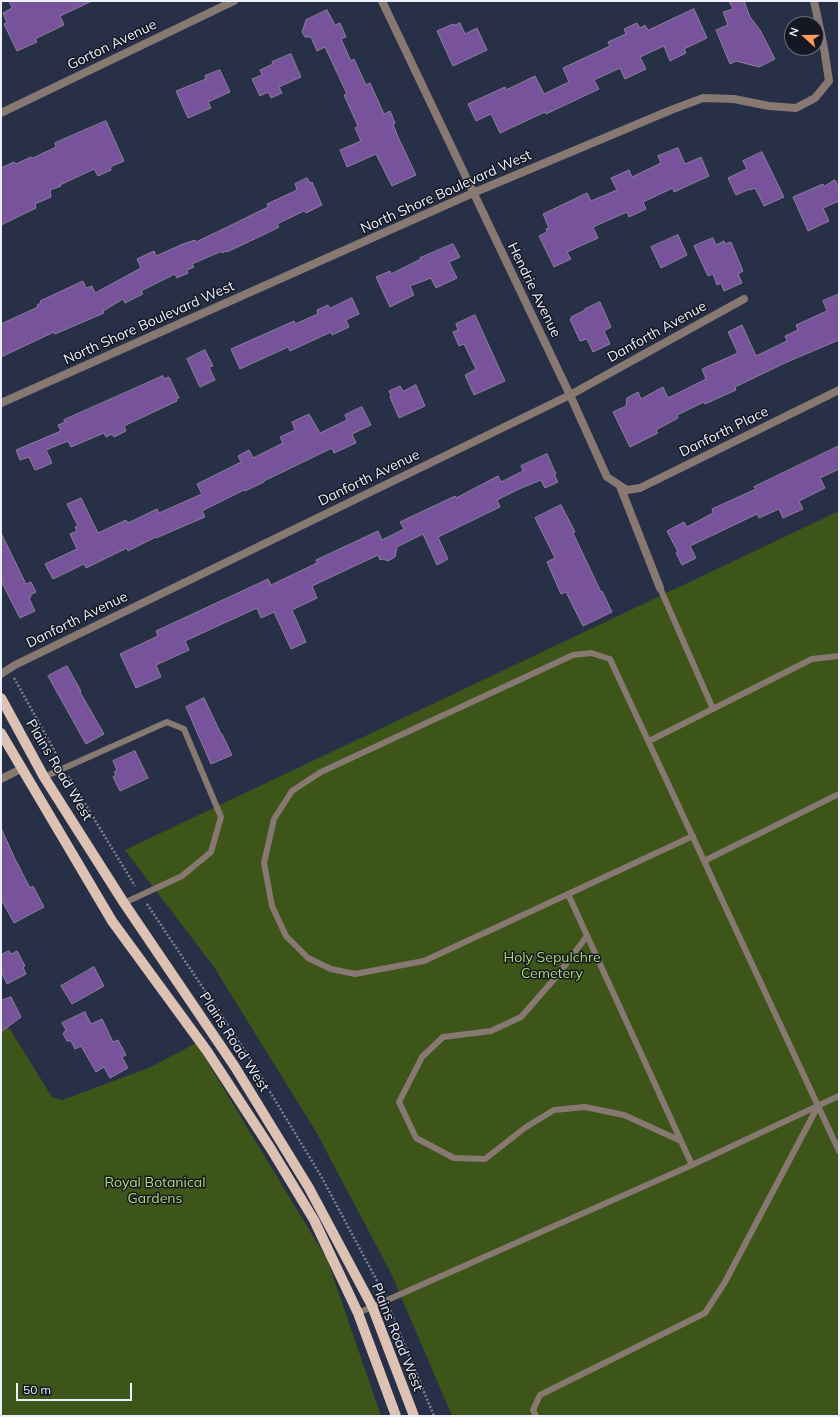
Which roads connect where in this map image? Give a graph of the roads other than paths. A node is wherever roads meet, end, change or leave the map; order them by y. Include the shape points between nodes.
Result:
1 (234, 1) edge
2 (382, 1) edge
3 (814, 1) edge
4 (1, 112) edge
5 (473, 193) junction
6 (744, 299) dead end
7 (839, 390) edge
8 (570, 395) junction
9 (1, 403) edge
10 (620, 486) junction
11 (660, 588) joint
12 (839, 656) edge
13 (1, 674) edge
14 (1, 698) edge
15 (713, 709) junction
16 (1, 733) edge
17 (649, 741) junction
18 (21, 769) junction
19 (44, 777) junction
20 (1, 779) edge
21 (839, 794) edge
22 (692, 836) junction
23 (704, 861) junction
24 (568, 894) junction
25 (124, 903) junction
26 (587, 936) junction
27 (839, 1096) edge
28 (818, 1106) junction
29 (680, 1141) junction
30 (839, 1151) edge
31 (692, 1165) junction
32 (372, 1306) junction
33 (358, 1313) junction
34 (396, 1416) edge
35 (414, 1416) edge
36 (536, 1416) edge

1 - 4 street, Gorton Avenue
2 - 5 street, Hendrie Avenue
3 - 5 street, North Shore Boulevard West via 829,81 815,98 796,108 734,99 703,98
5 - 8 street, Hendrie Avenue
5 - 9 street, North Shore Boulevard West
6 - 8 street, Danforth Avenue
7 - 10 street, Danforth Place via 640,488 627,490
8 - 10 street, Hendrie Avenue via 607,477
8 - 13 street, Danforth Avenue
10 - 11 street, Hendrie Avenue
11 - 15 lane
12 - 15 lane via 812,659
14 - 19 main road, Plains Road West
15 - 17 lane
16 - 18 main road, Plains Road West
17 - 22 lane
17 - 24 lane via 610,659 591,653 573,655 321,772 292,791 274,819 264,863 272,906 286,936 308,958 331,969 355,974 424,961
18 - 20 street
18 - 33 main road, Plains Road West via 112,921 207,1051 271,1149 314,1220
19 - 25 main road, Plains Road West
19 - 25 lane via 167,722 184,729 221,817 210,852 182,876
21 - 23 lane
22 - 23 lane
22 - 24 lane
23 - 28 lane
24 - 26 lane
25 - 32 main road, Plains Road West via 239,1074 309,1188
26 - 29 lane
26 - 29 lane via 557,976 521,1017 491,1031 443,1037 422,1057 399,1102 416,1138 454,1158 485,1159 526,1127 554,1110 577,1107 624,1115
27 - 28 lane
28 - 30 lane
28 - 31 lane
28 - 36 lane via 725,1282 705,1313 540,1395 533,1410
29 - 31 lane
31 - 32 lane
32 - 33 lane
32 - 35 main road, Plains Road West
33 - 34 main road, Plains Road West

